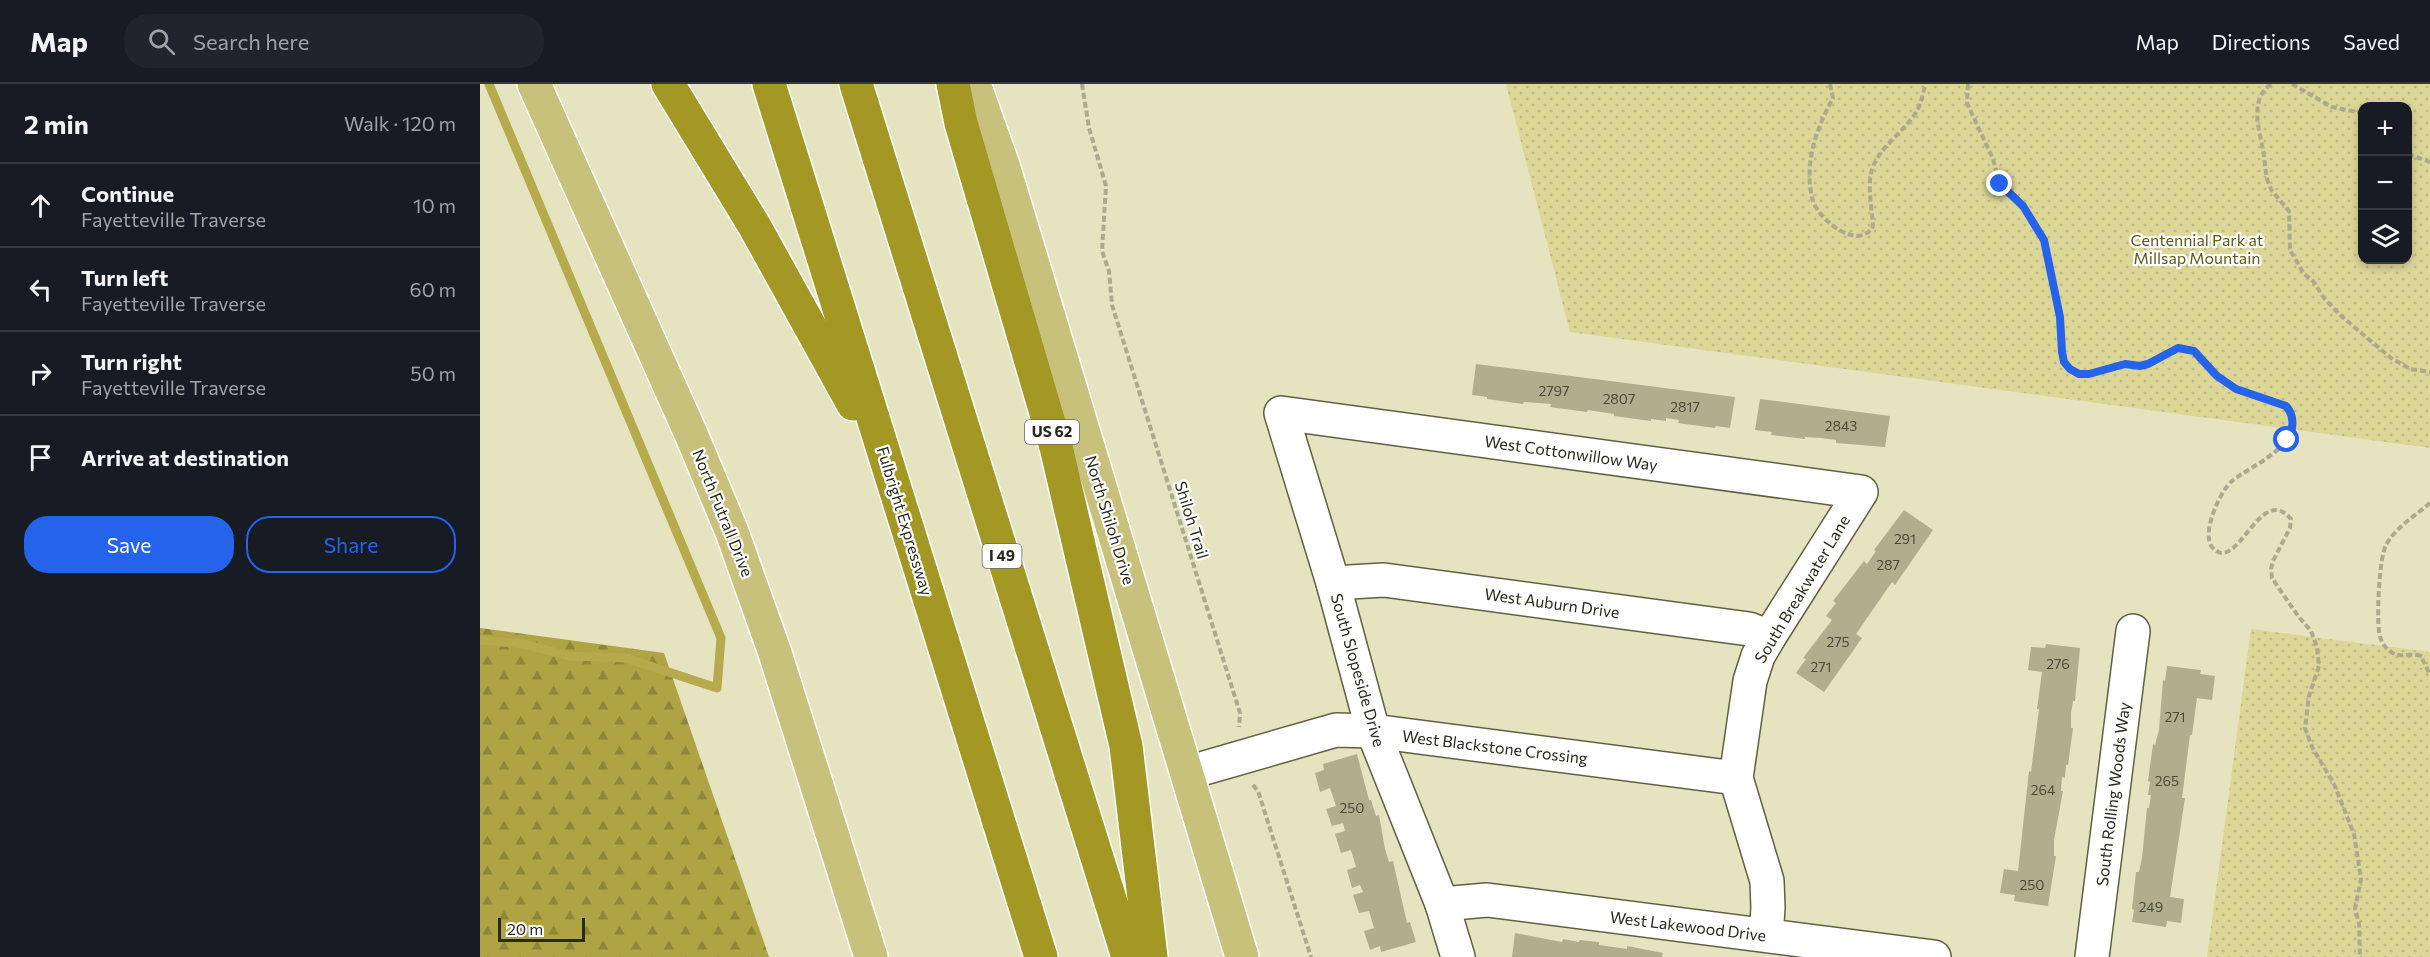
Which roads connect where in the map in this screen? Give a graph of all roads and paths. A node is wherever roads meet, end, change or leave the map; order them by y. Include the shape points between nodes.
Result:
1 (534, 84) edge
2 (668, 84) edge
3 (769, 84) edge
4 (856, 84) edge
5 (953, 84) edge
6 (974, 84) edge
7 (1082, 84) edge
8 (1830, 84) edge
9 (1926, 84) edge
10 (1968, 84) edge
11 (2271, 84) edge
12 (2292, 84) edge
13 (2358, 111) edge
14 (2412, 155) edge
15 (2430, 162) edge
16 (2430, 372) edge
17 (1281, 413) joint
18 (887, 464) junction
19 (1861, 492) joint
20 (2430, 503) edge
21 (1333, 583) junction
22 (2133, 631) dead end
23 (1769, 637) junction
24 (2430, 675) edge
25 (1373, 731) junction
26 (1246, 758) junction
27 (1187, 773) junction
28 (1736, 778) junction
29 (1442, 904) junction
30 (1766, 935) junction
31 (871, 957) edge
32 (1041, 957) edge
33 (1128, 957) edge
34 (1151, 957) edge
35 (1242, 957) edge
36 (1311, 957) edge
37 (1458, 957) edge
38 (1934, 957) edge
39 (2092, 957) edge
40 (2360, 957) edge

1 - 31 main road, North Futrall Drive via 732,532 775,653
2 - 18 highway via 755,227
3 - 18 highway, Fulbright Expressway
4 - 33 highway, I 49
5 - 34 highway, US 62 via 1056,447 1126,746
6 - 27 main road, North Shiloh Drive
7 - 26 path, Shiloh Trail via 1089,128 1106,186 1102,251 1109,271 1112,305 1240,713 1238,734
8 - 9 path via 1833,98 1821,119 1811,153 1814,204 1846,235 1862,237 1873,226 1870,179 1876,160 1912,118 1922,102
10 - 40 path via 1967,103 2000,184 2023,206 2044,240 2060,317 2064,362 2070,369 2089,374 2125,364 2148,364 2178,348 2194,351 2217,376 2236,389 2286,406 2290,411 2292,433 2261,464 2232,481 2209,522 2208,538 2218,552 2227,552 2269,512 2277,509 2291,519 2271,569 2272,578 2311,631 2317,647 2319,666 2309,696 2305,728 2354,834 2361,879 2355,909
11 - 16 path via 2261,98 2257,122 2268,182 2289,211 2290,250 2298,265 2331,306 2365,337 2410,369
12 - 13 path via 2332,106
14 - 15 path
17 - 19 lane, West Cottonwillow Way
17 - 21 lane, South Slopeside Drive
18 - 32 highway, Fulbright Expressway
19 - 23 lane, South Breakwater Lane
20 - 24 path via 2386,544 2378,622 2384,646 2401,656 2421,656
21 - 23 lane, West Auburn Drive via 1384,580 1749,629
21 - 25 lane, South Slopeside Drive
22 - 39 lane, South Rolling Woods Way
23 - 28 lane, South Breakwater Lane via 1750,681
25 - 26 lane, West Blackstone Crossing via 1336,730
25 - 28 lane, West Blackstone Crossing
25 - 29 lane, South Slopeside Drive
26 - 27 lane, West Blackstone Crossing
26 - 36 path, Shiloh Trail via 1247,779 1258,790
27 - 35 main road, North Shiloh Drive
28 - 30 lane, South Breakwater Lane via 1767,882
29 - 30 lane, West Lakewood Drive via 1487,900
29 - 37 lane, South Slopeside Drive
30 - 38 lane, West Lakewood Drive

